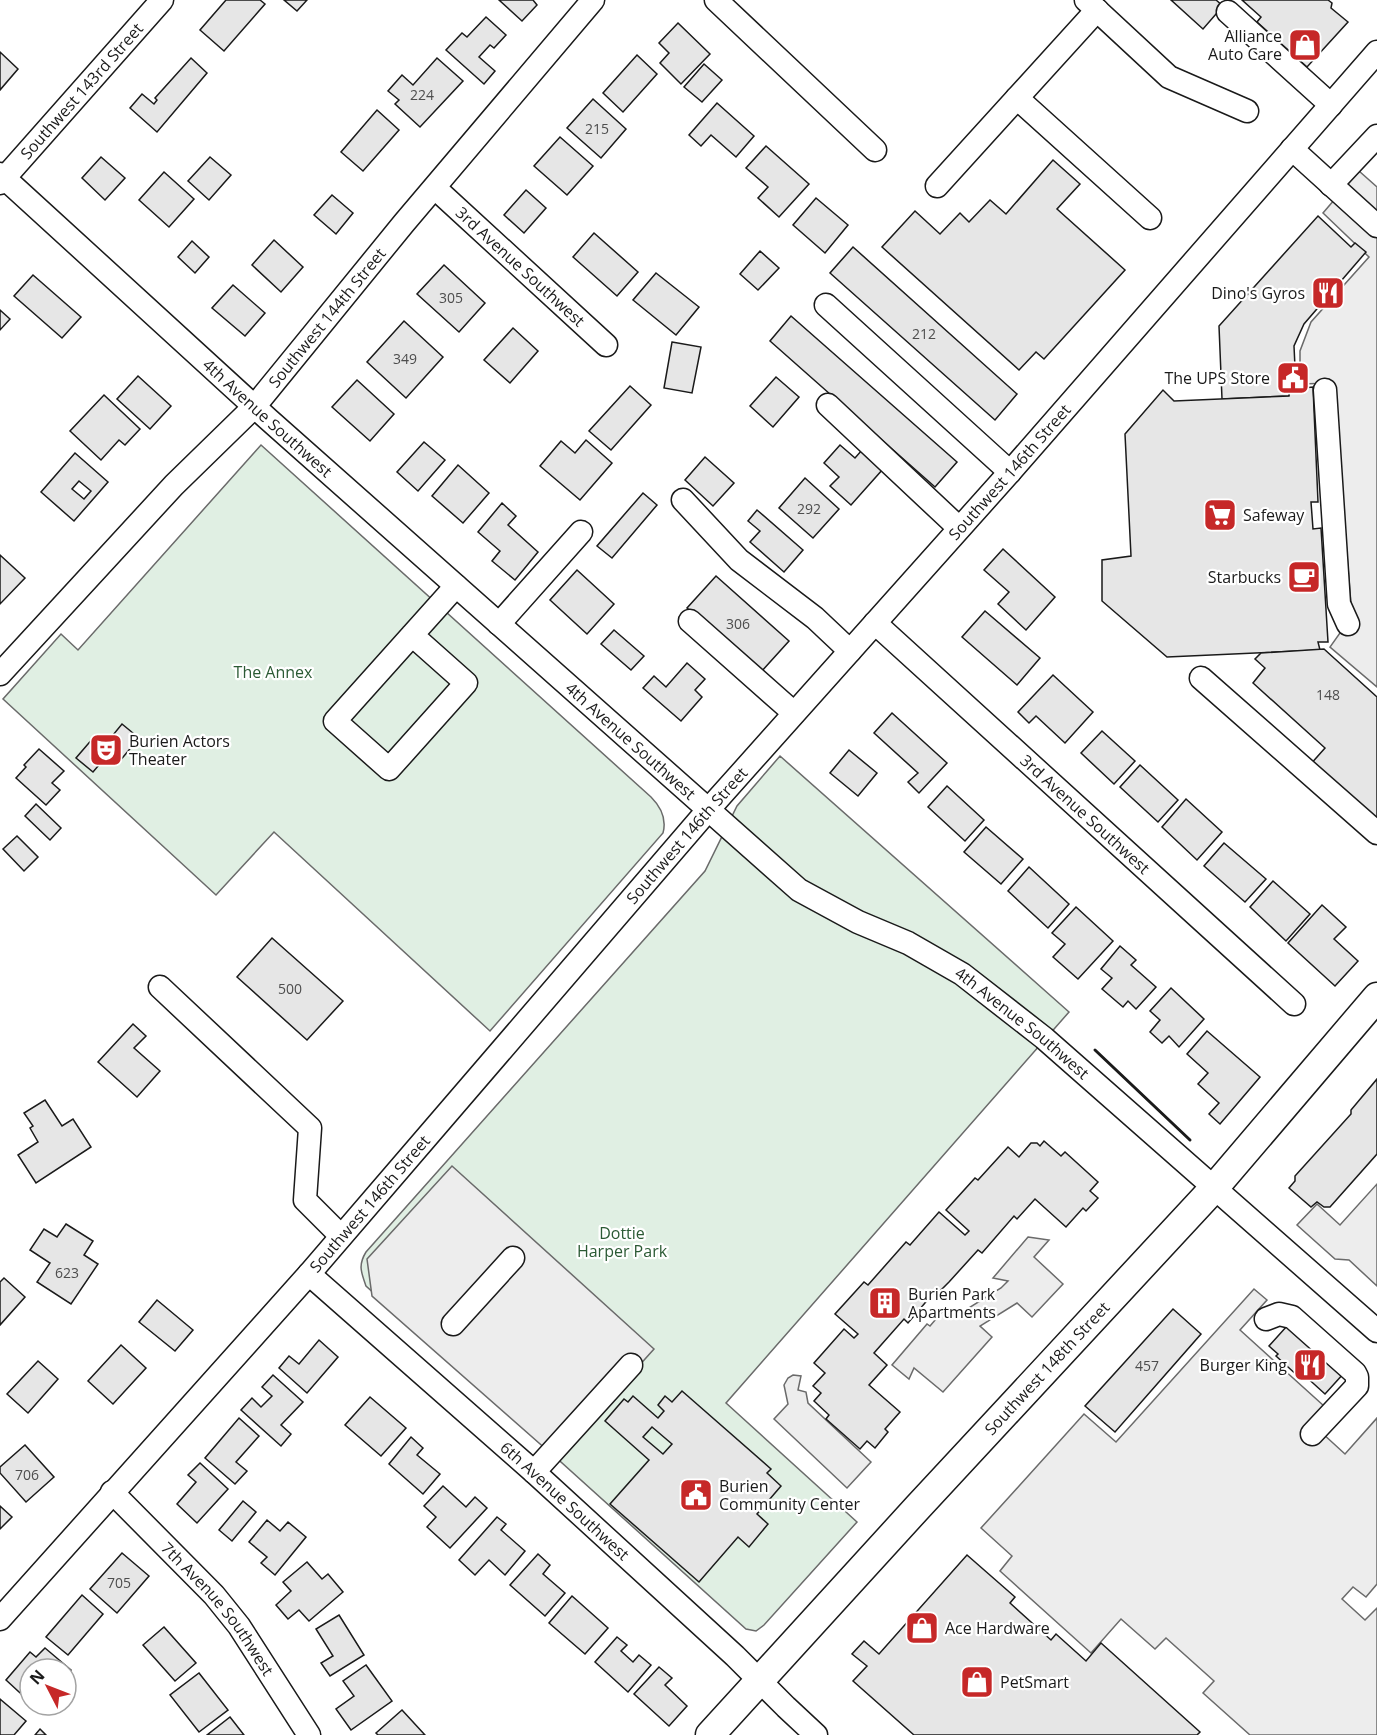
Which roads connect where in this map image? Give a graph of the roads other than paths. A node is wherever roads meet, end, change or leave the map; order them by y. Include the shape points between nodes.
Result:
1 (162, 0) edge
2 (593, 0) edge
3 (716, 0) edge
4 (1091, 5) edge
5 (1228, 12) dead end
6 (1377, 52) edge
7 (1017, 98) junction
8 (1331, 105) junction
9 (1247, 111) dead end
10 (1374, 146) edge
11 (1292, 149) junction
12 (875, 150) dead end
13 (1, 178) edge
14 (1331, 185) junction
15 (937, 186) dead end
16 (435, 188) junction
17 (1150, 218) dead end
18 (1377, 226) edge
19 (826, 305) dead end
20 (606, 345) dead end
21 (1325, 390) dead end
22 (828, 405) dead end
23 (254, 407) junction
24 (1010, 472) junction
25 (683, 500) dead end
26 (959, 528) junction
27 (581, 532) dead end
28 (456, 586) junction
29 (690, 621) dead end
30 (875, 623) junction
31 (499, 624) junction
32 (1348, 624) dead end
33 (412, 635) junction
34 (850, 651) junction
35 (0, 674) edge
36 (1201, 678) dead end
37 (794, 713) junction
38 (708, 810) junction
39 (1377, 833) edge
40 (160, 987) dead end
41 (1377, 997) edge
42 (1294, 1004) dead end
43 (1215, 1187) junction
44 (341, 1236) junction
45 (513, 1258) dead end
46 (309, 1274) junction
47 (1266, 1319) dead end
48 (453, 1324) dead end
49 (1377, 1331) edge
50 (631, 1365) dead end
51 (1312, 1434) dead end
52 (534, 1472) junction
53 (112, 1492) junction
54 (0, 1619) edge
55 (760, 1680) junction
56 (309, 1735) edge
57 (710, 1735) edge
58 (816, 1735) edge

1 - 13 street, Southwest 143rd Street
2 - 16 street, Southwest 144th Street
3 - 12 street
4 - 7 street
4 - 9 street via 1169,77
5 - 8 street
6 - 8 street, Southwest 146th Street
7 - 15 street
7 - 17 street
8 - 11 street, Southwest 146th Street
10 - 14 street
11 - 14 street
11 - 24 street, Southwest 146th Street
13 - 23 street, 4th Avenue Southwest
14 - 18 street
16 - 20 street, 3rd Avenue Southwest
16 - 23 street, Southwest 144th Street
19 - 24 street
21 - 32 street via 1339,604
22 - 26 street
23 - 28 street, 4th Avenue Southwest
23 - 35 street, Southwest 144th Street via 174,485
24 - 26 street, Southwest 146th Street
25 - 34 street via 739,560 815,618
26 - 30 street, Southwest 146th Street
27 - 31 street
28 - 31 street, 4th Avenue Southwest
28 - 33 street
29 - 37 street
30 - 34 street, Southwest 146th Street
30 - 42 street, 3rd Avenue Southwest
31 - 38 street, 4th Avenue Southwest
33 - 33 street via 335,721 389,770 466,683
34 - 37 street, Southwest 146th Street
36 - 39 street
37 - 38 street, Southwest 146th Street
38 - 43 street, 4th Avenue Southwest via 799,890 962,974 1044,1038
38 - 44 street, Southwest 146th Street
40 - 44 street via 310,1128 305,1200
41 - 43 main road, Southwest 148th Street
43 - 49 street, 4th Avenue Southwest
43 - 55 main road, Southwest 148th Street
44 - 46 street, Southwest 146th Street
45 - 48 street
46 - 52 street, 6th Avenue Southwest
46 - 53 street, Southwest 146th Street
47 - 51 street via 1279,1314 1292,1317 1357,1377 1357,1386
50 - 52 street
52 - 55 street, 6th Avenue Southwest
53 - 54 street, Southwest 146th Street
53 - 56 street, 7th Avenue Southwest via 214,1595 239,1626
55 - 57 main road, Southwest 148th Street
55 - 58 street, 6th Avenue Southwest

